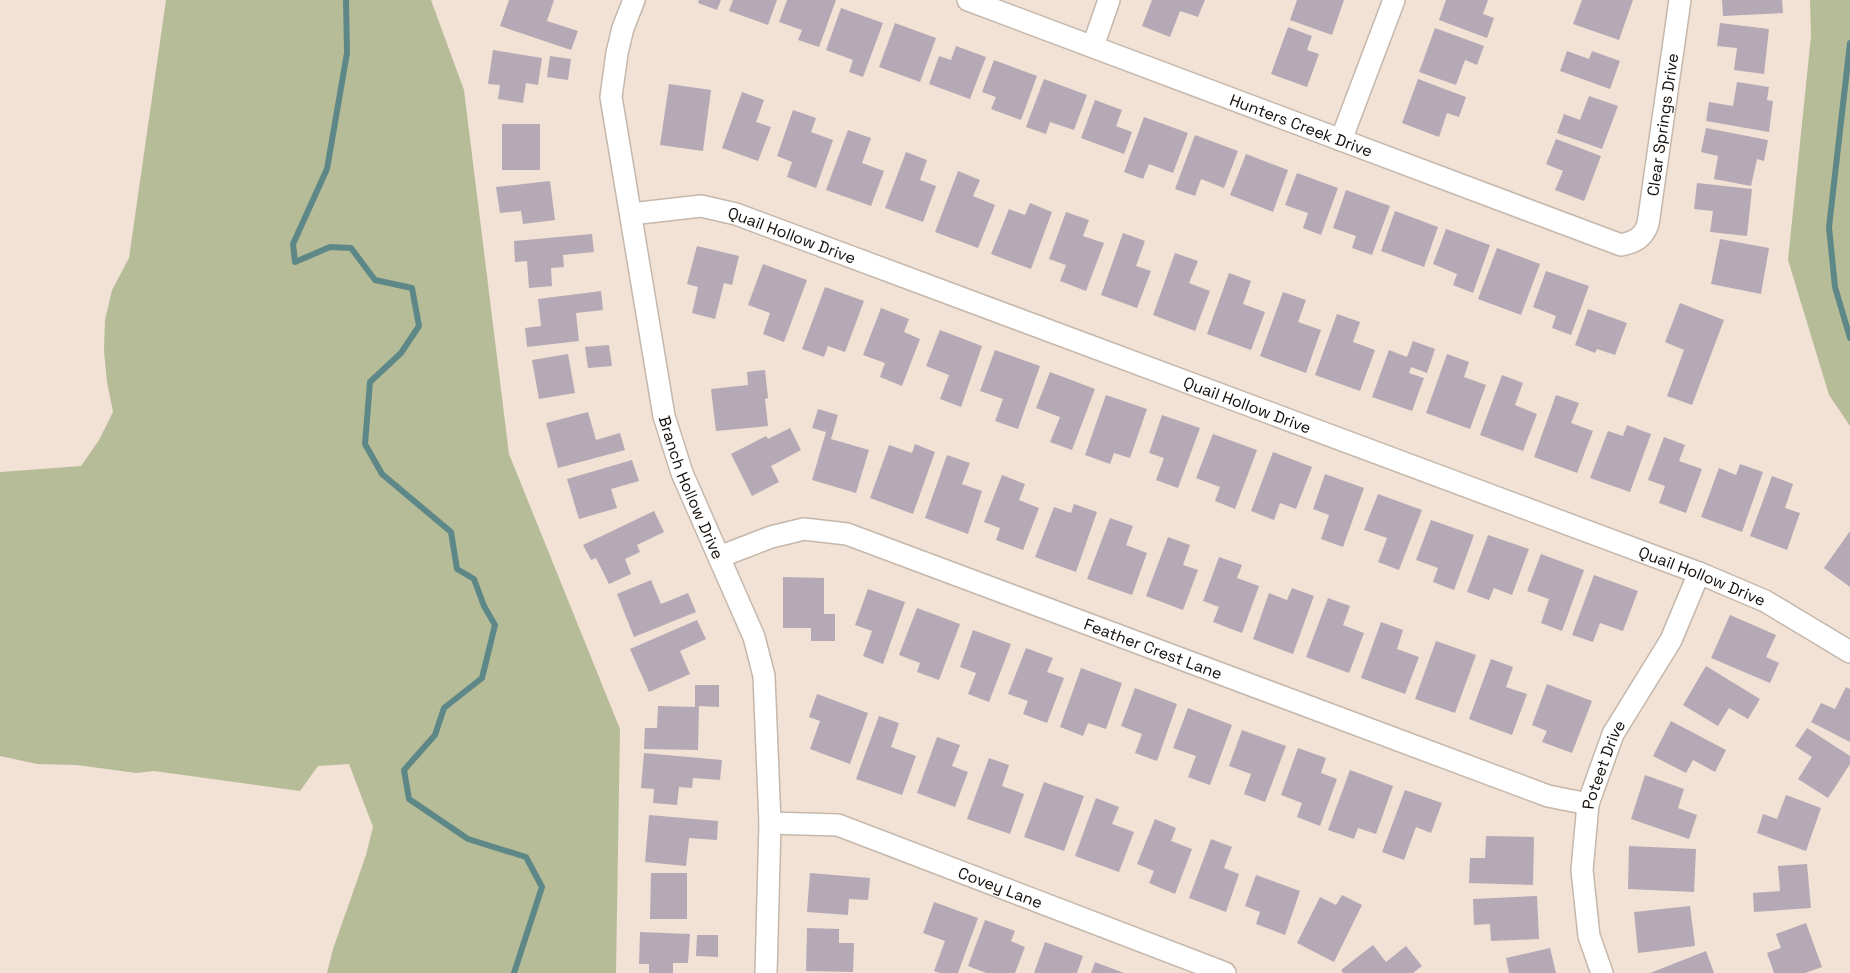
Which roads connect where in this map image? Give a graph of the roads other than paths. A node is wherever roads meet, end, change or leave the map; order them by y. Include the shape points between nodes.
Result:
1 (634, 0) edge
2 (968, 0) edge
3 (1109, 0) edge
4 (1394, 0) edge
5 (1680, 0) edge
6 (1092, 46) junction
7 (1341, 140) junction
8 (632, 214) junction
9 (1634, 242) joint
10 (719, 557) junction
11 (1699, 573) junction
12 (1850, 652) edge
13 (1588, 804) junction
14 (770, 823) junction
15 (766, 973) edge
16 (1225, 973) edge
17 (1602, 973) edge

1 - 8 street, Branch Hollow Drive via 617,53 611,97
2 - 6 street, Hunters Creek Drive
3 - 6 street
4 - 7 street
5 - 9 street, Clear Springs Drive via 1648,224 1645,234
6 - 7 street, Hunters Creek Drive
7 - 9 street, Hunters Creek Drive via 1621,245
8 - 10 street, Branch Hollow Drive via 664,416 682,473
8 - 11 street, Quail Hollow Drive via 701,206 736,214
10 - 13 street, Feather Crest Lane via 804,529 847,534 1548,796
10 - 14 street, Branch Hollow Drive via 754,638 764,676
11 - 12 street, Quail Hollow Drive via 1766,601
11 - 13 street, Poteet Drive via 1671,640 1613,734
13 - 17 street, Poteet Drive via 1582,870 1589,936
14 - 15 street, Branch Hollow Drive
14 - 16 street, Covey Lane via 838,825

